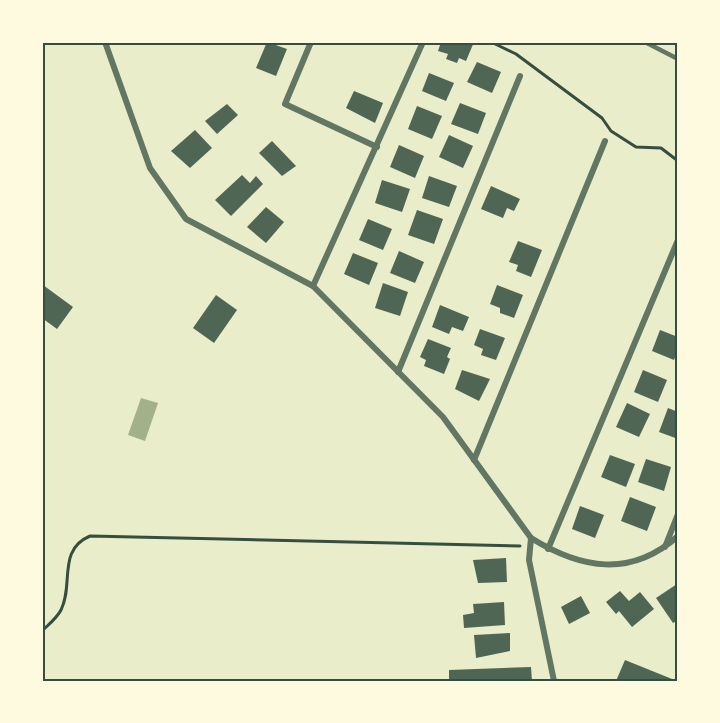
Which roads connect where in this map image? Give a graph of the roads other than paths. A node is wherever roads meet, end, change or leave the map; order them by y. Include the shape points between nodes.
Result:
1 (105, 42) edge
2 (310, 42) edge
3 (423, 42) edge
4 (645, 42) edge
5 (678, 59) edge
6 (520, 76) dead end
7 (605, 141) dead end
8 (377, 147) junction
9 (678, 240) edge
10 (313, 286) junction
11 (398, 372) junction
12 (474, 460) junction
13 (678, 514) edge
14 (678, 536) edge
15 (531, 538) junction
16 (548, 549) junction
17 (664, 549) junction
18 (555, 679) edge
19 (562, 681) edge

1 - 10 street via 150,168 186,219
2 - 8 street via 285,104
3 - 8 street
4 - 5 lane
6 - 11 street
7 - 12 street
8 - 10 street
9 - 16 street
10 - 11 street
11 - 12 street via 443,417
12 - 15 street
13 - 17 street
14 - 17 street
15 - 16 street
15 - 18 street via 529,560
16 - 17 street via 579,561 620,565
18 - 19 street

